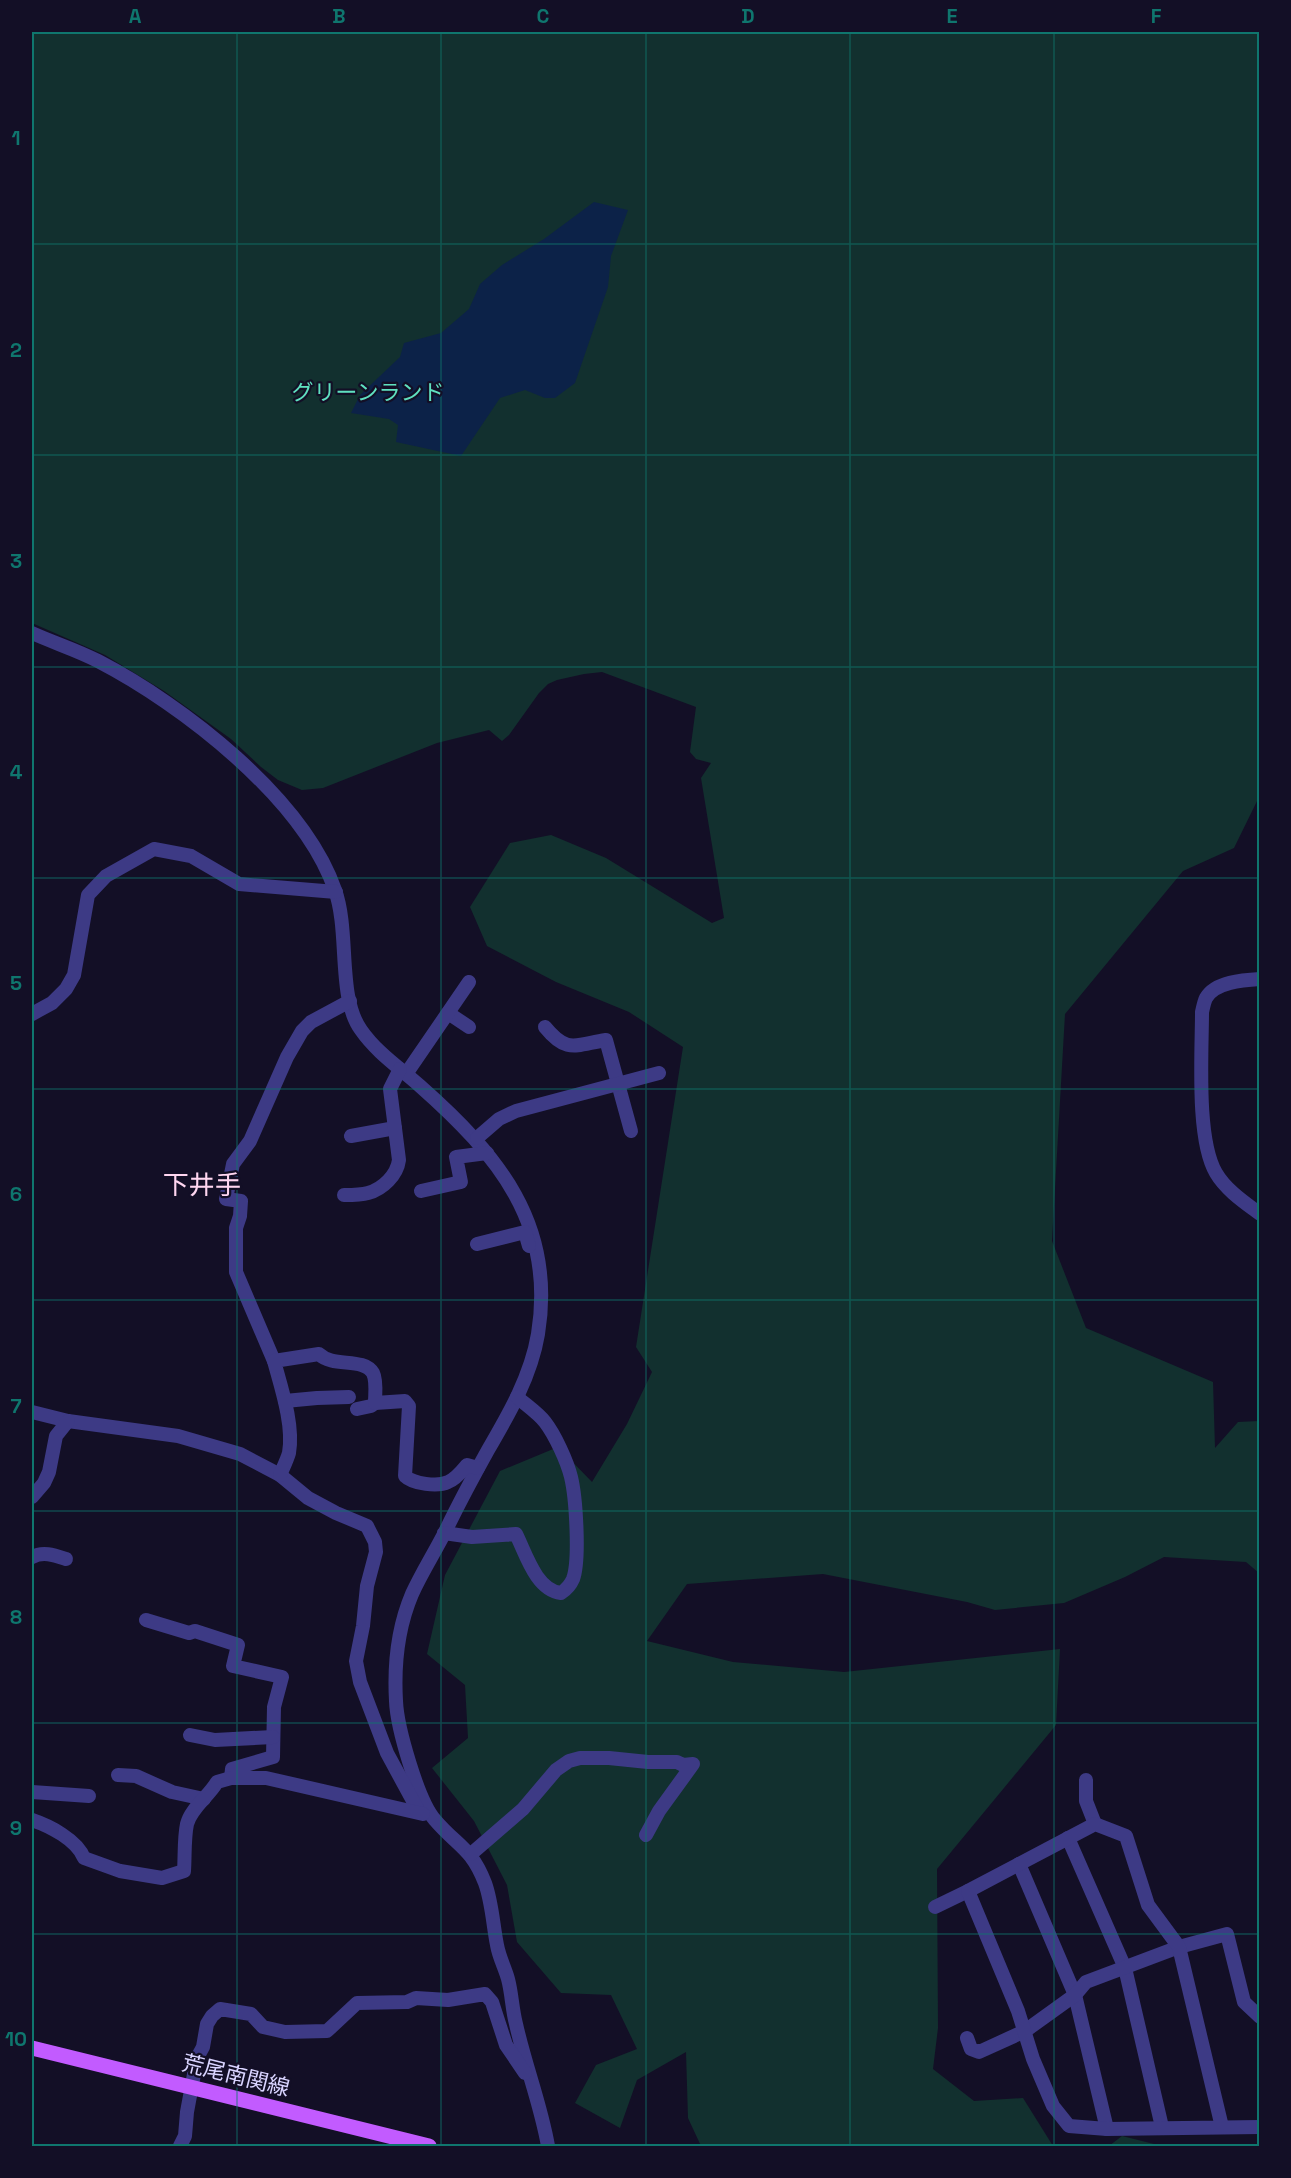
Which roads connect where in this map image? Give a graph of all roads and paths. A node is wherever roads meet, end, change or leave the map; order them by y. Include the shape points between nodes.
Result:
1 (32, 633) edge
2 (336, 892) junction
3 (1260, 979) edge
4 (469, 982) dead end
5 (350, 1001) junction
6 (448, 1013) junction
7 (32, 1014) edge
8 (469, 1027) dead end
9 (545, 1027) dead end
10 (403, 1071) junction
11 (659, 1073) dead end
12 (617, 1084) junction
13 (395, 1128) junction
14 (631, 1131) dead end
15 (351, 1136) dead end
16 (477, 1138) junction
17 (487, 1153) junction
18 (421, 1191) dead end
19 (344, 1195) dead end
20 (1260, 1214) edge
21 (477, 1244) dead end
22 (542, 1295) junction
23 (274, 1361) junction
24 (349, 1397) dead end
25 (517, 1397) junction
26 (285, 1401) junction
27 (375, 1402) junction
28 (357, 1409) dead end
29 (32, 1412) edge
30 (68, 1421) junction
31 (478, 1468) junction
32 (280, 1475) junction
33 (32, 1497) edge
34 (444, 1533) junction
35 (32, 1557) edge
36 (66, 1559) dead end
37 (146, 1620) dead end
38 (190, 1735) dead end
39 (273, 1737) junction
40 (118, 1775) dead end
41 (231, 1778) junction
42 (1086, 1780) dead end
43 (32, 1792) edge
44 (89, 1796) dead end
45 (204, 1799) junction
46 (419, 1812) junction
47 (432, 1818) junction
48 (32, 1820) edge
49 (1095, 1824) junction
50 (646, 1835) dead end
51 (1068, 1838) junction
52 (471, 1854) junction
53 (1019, 1864) junction
54 (968, 1891) junction
55 (934, 1907) dead end
56 (1179, 1947) junction
57 (1125, 1968) junction
58 (1075, 1995) junction
59 (1260, 2017) edge
60 (1025, 2031) junction
61 (967, 2038) dead end
62 (32, 2048) edge
63 (530, 2079) junction
64 (191, 2087) junction
65 (1162, 2127) junction
66 (1222, 2127) junction
67 (1260, 2127) edge
68 (1107, 2129) junction
69 (180, 2146) edge
70 (429, 2146) edge
71 (548, 2146) edge

1 - 2 street via 102,663 185,717 228,751 288,810 326,867
2 - 5 street via 342,913
2 - 7 street via 239,884 191,856 154,849 106,876 88,895 74,975 52,1003
3 - 20 street via 1217,987 1206,997 1202,1012 1203,1116 1208,1154 1216,1174
4 - 6 street
5 - 10 street via 357,1026
5 - 23 street via 302,1031 228,1180 226,1198 241,1201 236,1228 236,1272
6 - 8 street
6 - 10 street
9 - 12 street via 560,1044 606,1040
10 - 13 street via 390,1089
10 - 16 street
11 - 12 street
12 - 14 street
12 - 16 street via 516,1111 499,1119
13 - 15 street
13 - 19 street via 399,1160 393,1177 369,1193
16 - 17 street
17 - 18 street via 456,1157 461,1182
17 - 22 street via 524,1209 540,1261
21 - 22 street via 525,1233 532,1262 533,1293
22 - 25 street via 537,1340
23 - 26 street
23 - 27 street via 319,1354 325,1360 365,1366 373,1373
24 - 26 street
25 - 31 street
25 - 34 street via 545,1422 571,1477 575,1511 573,1579 561,1593 546,1587 516,1534 472,1537
26 - 32 street via 289,1452
27 - 28 street
27 - 31 street via 405,1401 409,1406 405,1476 410,1481 447,1483 467,1465
29 - 30 street
30 - 32 street via 178,1436 240,1454
30 - 33 street via 56,1436 44,1483
31 - 34 street
32 - 46 street via 308,1498 367,1526 372,1534 376,1552 356,1660 360,1682 387,1754
34 - 47 street via 410,1598 397,1660 396,1705 412,1768
35 - 36 street via 51,1554
37 - 39 street via 238,1645 233,1666 282,1677 273,1707
38 - 39 street via 215,1740
39 - 41 street via 273,1757 232,1769
40 - 45 street via 136,1776 172,1792
41 - 45 street via 217,1782
41 - 46 street via 266,1778
42 - 49 street via 1086,1801
43 - 44 street
45 - 48 street via 187,1822 184,1871 162,1878 120,1871 84,1858 73,1843
46 - 47 street
47 - 52 street
49 - 51 street
49 - 56 street via 1126,1836 1148,1905
50 - 52 street via 693,1764 609,1758 569,1761 556,1770 523,1809
51 - 53 street
51 - 57 street
52 - 63 street via 487,1889
53 - 54 street
53 - 58 street
54 - 55 street
54 - 60 street
56 - 57 street
56 - 59 street via 1227,1934 1244,2002
56 - 66 street
57 - 58 street via 1086,1982
57 - 65 street
58 - 60 street
58 - 68 street
60 - 61 street via 979,2052 971,2049
60 - 68 street via 1053,2106 1069,2126
62 - 64 main road, 荒尾南関線
63 - 64 street via 515,2062 492,2002 485,1994 448,2000 357,2002 327,2031 285,2032 262,2027 251,2014 220,2009 207,2024
63 - 71 street
64 - 69 street via 185,2136
64 - 70 main road, 荒尾南関線
65 - 66 street
65 - 68 street
66 - 67 street

